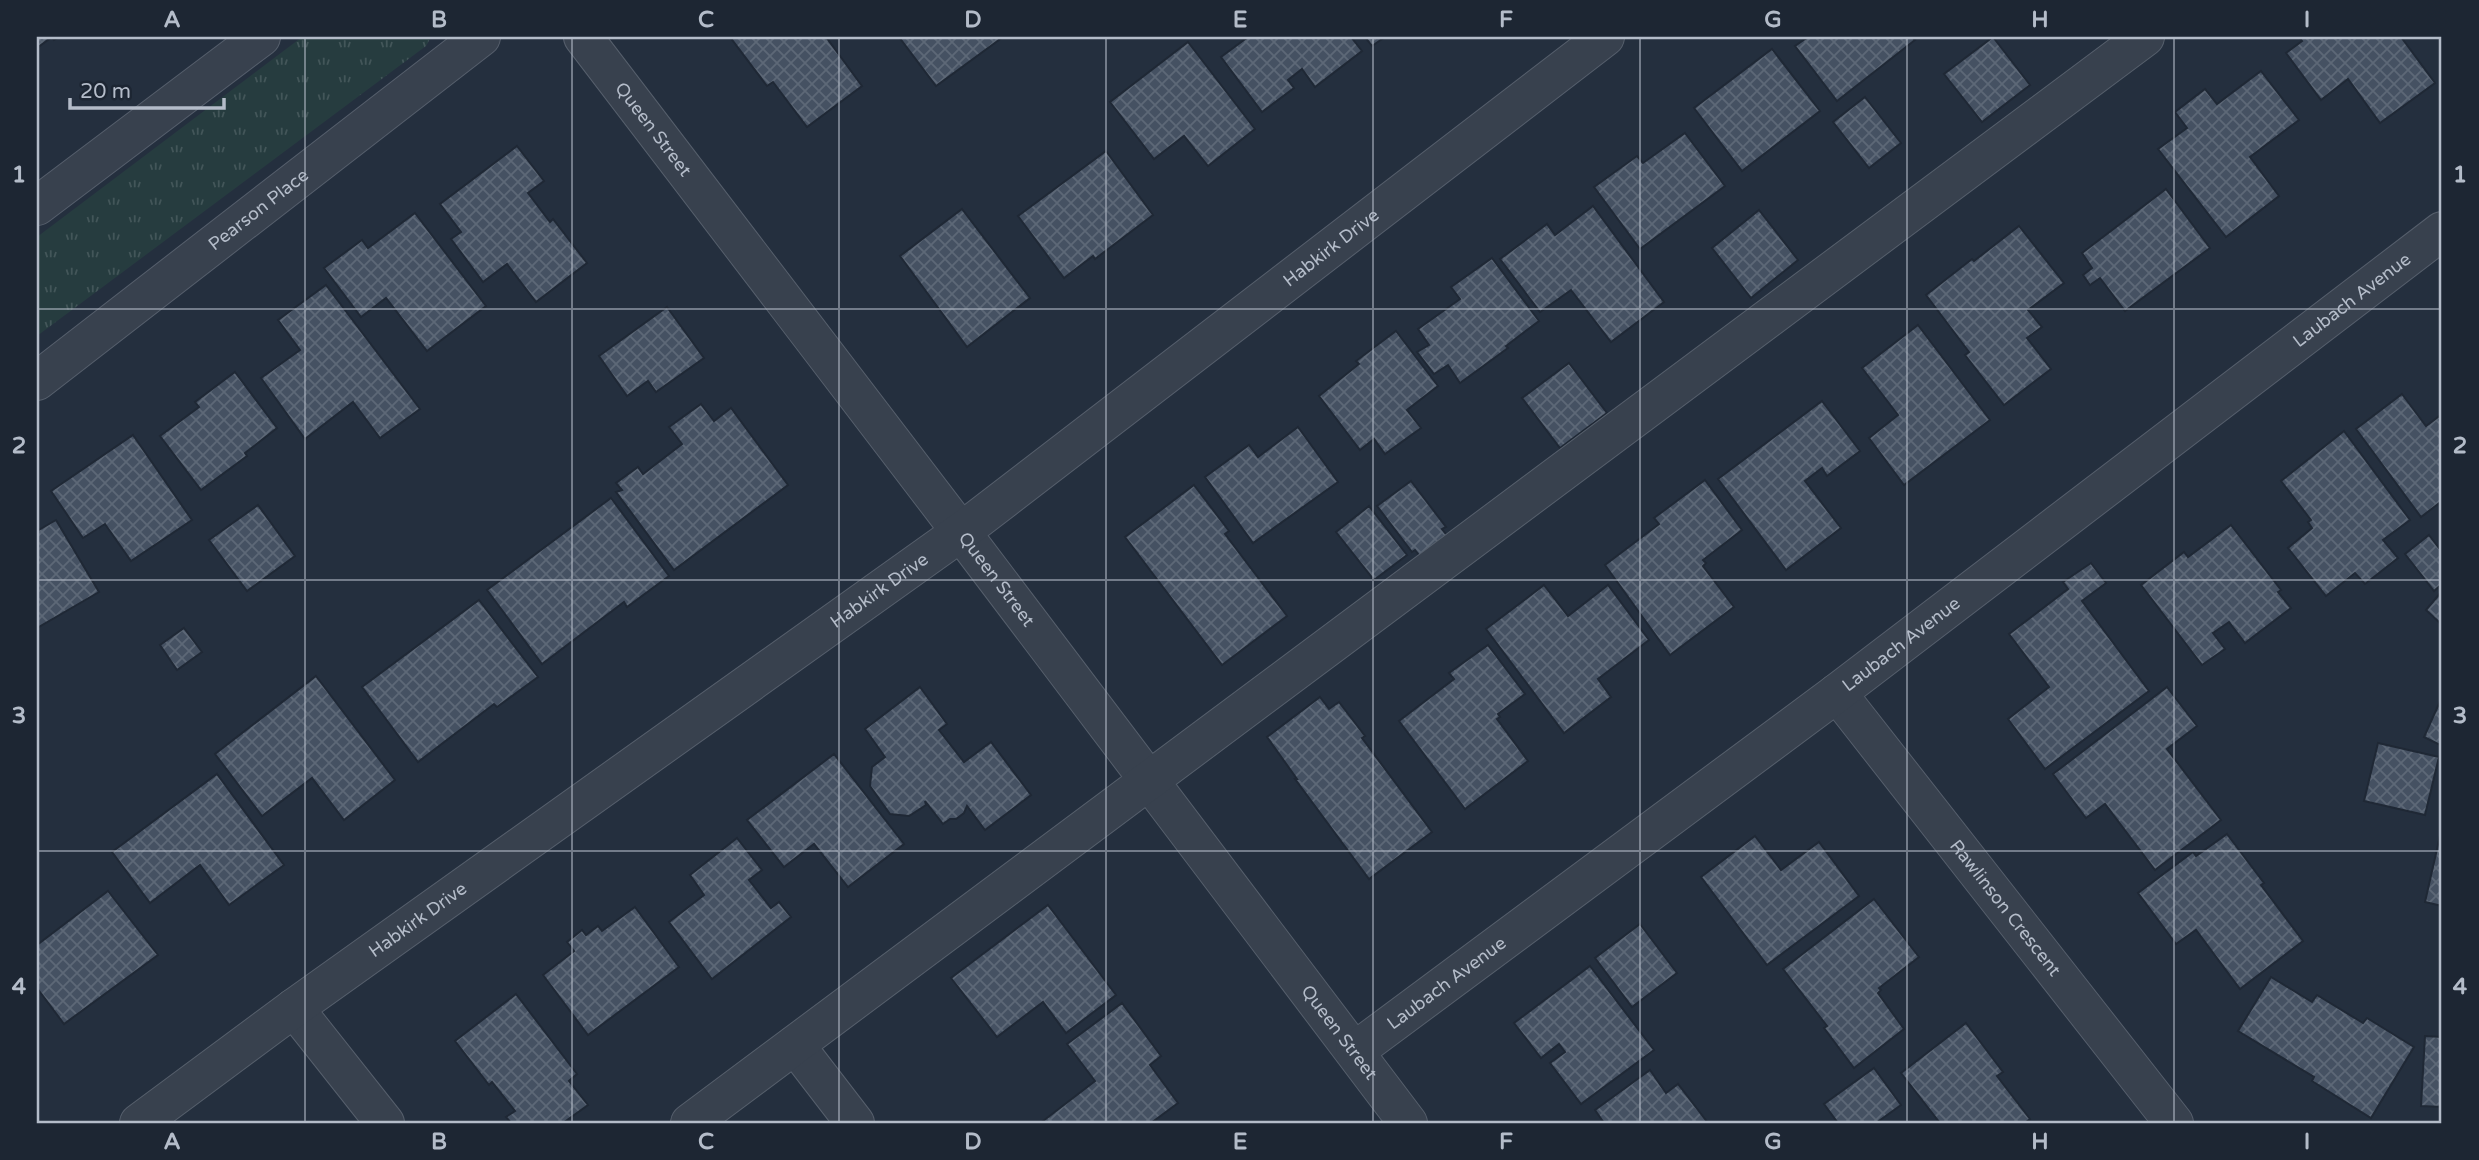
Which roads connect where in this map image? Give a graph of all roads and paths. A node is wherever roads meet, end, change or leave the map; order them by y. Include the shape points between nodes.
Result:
1 (261, 37) edge
2 (481, 37) edge
3 (583, 37) edge
4 (1605, 37) edge
5 (2145, 37) edge
6 (37, 206) edge
7 (2442, 231) edge
8 (37, 381) edge
9 (961, 531) junction
10 (1837, 693) junction
11 (1149, 780) junction
12 (294, 1008) junction
13 (795, 1045) junction
14 (1355, 1051) junction
15 (139, 1123) edge
16 (385, 1123) edge
17 (690, 1123) edge
18 (855, 1123) edge
19 (1408, 1123) edge
20 (2174, 1123) edge

1 - 6 street
2 - 8 street, Pearson Place
3 - 9 street, Queen Street
4 - 9 street, Habkirk Drive
5 - 11 street
7 - 10 street, Laubach Avenue
9 - 11 street, Queen Street
9 - 12 street, Habkirk Drive
10 - 14 street, Laubach Avenue
10 - 20 street, Rawlinson Crescent
11 - 13 street
11 - 14 street, Queen Street
12 - 15 street, Habkirk Drive
12 - 16 street
13 - 17 street
13 - 18 street
14 - 19 street, Queen Street

